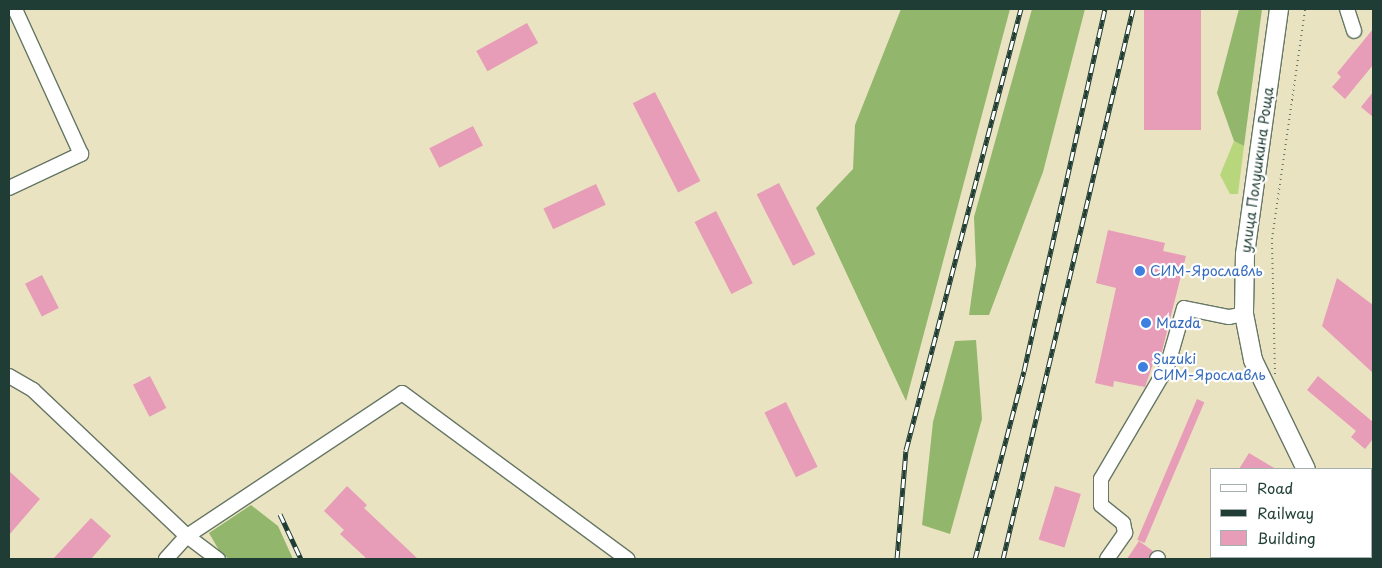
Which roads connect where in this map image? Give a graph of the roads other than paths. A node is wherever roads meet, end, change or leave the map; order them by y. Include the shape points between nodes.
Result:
1 (15, 9) edge
2 (1279, 9) edge
3 (1347, 9) edge
4 (1354, 31) dead end
5 (9, 188) edge
6 (1244, 314) junction
7 (9, 376) edge
8 (1306, 468) edge
9 (187, 536) junction
10 (166, 559) edge
11 (218, 559) edge
12 (627, 559) edge
13 (1107, 559) edge

1 - 5 street via 81,154
2 - 6 main road, улица Полушкина Роща via 1246,254
3 - 4 street
6 - 8 main road, улица Полушкина Роща via 1253,360
6 - 13 street via 1230,317 1184,308 1167,367 1100,479 1101,505 1123,523 1125,533
7 - 9 street via 33,390
9 - 10 street
9 - 11 street
9 - 12 street via 402,393

